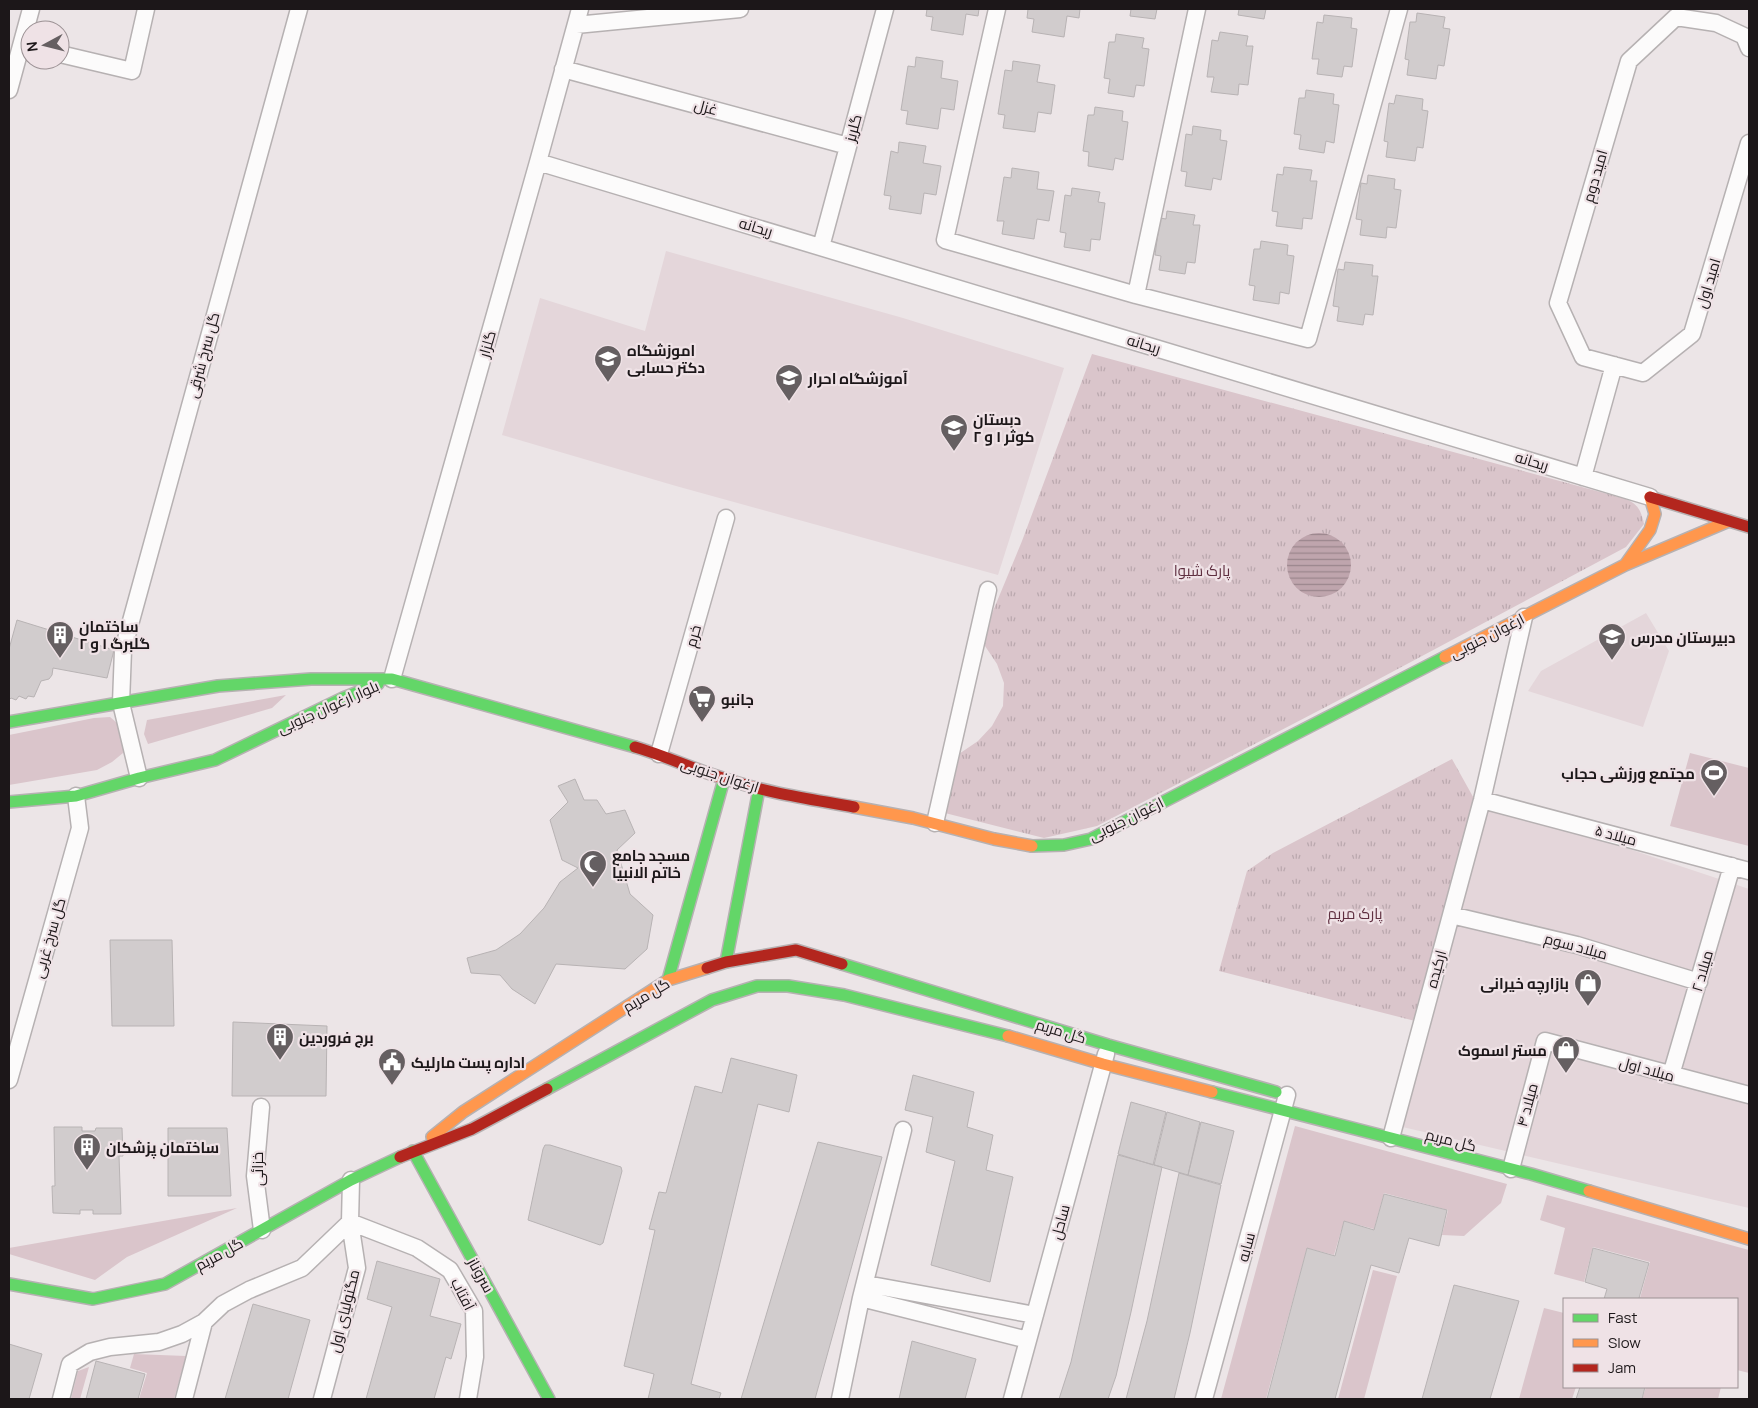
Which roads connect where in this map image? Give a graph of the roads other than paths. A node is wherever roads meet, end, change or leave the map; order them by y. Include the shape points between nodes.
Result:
1 (146, 9) edge
2 (299, 9) edge
3 (580, 9) edge
4 (740, 9) edge
5 (885, 9) edge
6 (997, 9) edge
7 (1197, 9) edge
8 (1399, 9) edge
9 (1718, 16) edge
10 (576, 25) junction
11 (1749, 48) edge
12 (20, 55) edge
13 (70, 56) edge
14 (12, 66) edge
15 (563, 69) junction
16 (9, 90) edge
17 (1749, 143) edge
18 (848, 146) junction
19 (538, 162) junction
20 (821, 247) junction
21 (1136, 294) junction
22 (1614, 366) junction
23 (1583, 477) junction
24 (1650, 497) junction
25 (726, 518) dead end
26 (1729, 521) junction
27 (1749, 527) edge
28 (1625, 565) junction
29 (988, 590) dead end
30 (1524, 617) junction
31 (392, 679) junction
32 (121, 703) junction
33 (9, 722) edge
34 (659, 754) junction
35 (139, 778) junction
36 (724, 779) junction
37 (759, 789) junction
38 (76, 796) junction
39 (1482, 800) junction
40 (9, 802) edge
41 (935, 823) junction
42 (1732, 866) junction
43 (1749, 872) edge
44 (1451, 915) junction
45 (726, 962) junction
46 (668, 980) junction
47 (1699, 982) junction
48 (1545, 1041) joint
49 (1108, 1045) junction
50 (1103, 1064) junction
51 (1671, 1075) junction
52 (9, 1080) edge
53 (1749, 1095) edge
54 (1289, 1101) junction
55 (261, 1107) dead end
56 (1394, 1129) junction
57 (903, 1130) dead end
58 (414, 1151) junction
59 (1514, 1160) junction
60 (1572, 1174) dead end
61 (351, 1180) junction
62 (1600, 1182) dead end
63 (350, 1222) junction
64 (262, 1230) junction
65 (1749, 1240) edge
66 (9, 1284) edge
67 (864, 1291) junction
68 (1035, 1315) junction
69 (204, 1322) junction
70 (1028, 1340) junction
71 (61, 1399) edge
72 (184, 1399) edge
73 (322, 1399) edge
74 (468, 1399) edge
75 (549, 1399) edge
76 (840, 1399) edge
77 (1012, 1399) edge
78 (1204, 1399) edge

1 - 13 street via 132,70
2 - 32 street, گل سرخ شرقی via 123,650
3 - 10 street, گلزار
4 - 10 street
5 - 18 street, گلریز
6 - 21 street via 944,240
7 - 21 street
8 - 21 street via 1308,339
9 - 11 street via 1744,36
9 - 22 street, امید دوم via 1676,17 1629,61 1623,80 1558,302 1583,356
10 - 15 street, گلزار
12 - 14 street
14 - 16 street
15 - 18 street, غزل
15 - 19 street, گلزار
17 - 22 street, امید اول via 1692,334 1643,373
18 - 20 street, گلریز
19 - 20 street, ریحانه
19 - 31 street, گلزار
20 - 23 street, ریحانه
22 - 23 street
23 - 24 street, ریحانه
24 - 26 street, ریحانه
24 - 28 street via 1655,514 1650,530
25 - 34 street, خرم
26 - 27 street, ریحانه
26 - 28 street, ارغوان جنوبی
28 - 30 street, ارغوان جنوبی
29 - 41 street
30 - 39 street, ارکیده
30 - 41 street, ارغوان جنوبی via 1091,839 1064,845 1034,846
31 - 32 street, بلوار ارغوان جنوبی via 311,679 227,686
31 - 34 street, ارغوان جنوبی
31 - 35 street, بلوار ارغوان جنوبی via 343,698 215,760
32 - 33 street, بلوار ارغوان جنوبی
32 - 35 street, گل سرخ شرقی
34 - 36 street, ارغوان جنوبی
35 - 38 street, بلوار ارغوان جنوبی
36 - 37 street, ارغوان جنوبی
36 - 46 street
37 - 41 street, ارغوان جنوبی
37 - 45 street
38 - 40 street, بلوار ارغوان جنوبی
38 - 52 street, گل سرخ غربی via 80,828
39 - 42 street, میلاد ۵
39 - 44 street, ارکیده
42 - 43 street, میلاد ۵
42 - 47 street, میلاد ۲
44 - 47 street, میلاد سوم via 1577,945
44 - 56 street, ارکیده
45 - 46 street, گل مریم
45 - 49 street, گل مریم via 796,950
46 - 58 street, گل مریم via 463,1112
47 - 51 street, میلاد ۲
48 - 51 street, میلاد اول
48 - 59 street, میلاد ۴
49 - 50 street, ساحل
49 - 54 street, گل مریم
50 - 54 street, گل مریم
50 - 58 street, گل مریم via 992,1031 844,996 788,986 757,986 712,1000 472,1129
50 - 68 street, ساحل
51 - 53 street, میلاد اول
54 - 56 street, گل مریم
54 - 78 street, سایه
55 - 64 street, خزائی via 255,1176
56 - 59 street, گل مریم
57 - 67 street
58 - 61 street, گل مریم
58 - 75 street, سروناز
59 - 65 street, گل مریم
60 - 62 street
61 - 63 street, مگنولیای اول
61 - 64 street, گل مریم
63 - 69 street via 302,1268 223,1304
63 - 73 street, مگنولیای اول via 357,1268
63 - 74 street, آفتاب via 417,1248 450,1270 474,1311 475,1357
64 - 66 street, گل مریم via 156,1286 93,1299
67 - 68 street
67 - 70 street
67 - 76 street
68 - 70 street, ساحل
69 - 71 street via 159,1342 90,1352 70,1364
69 - 72 street
70 - 77 street, ساحل

